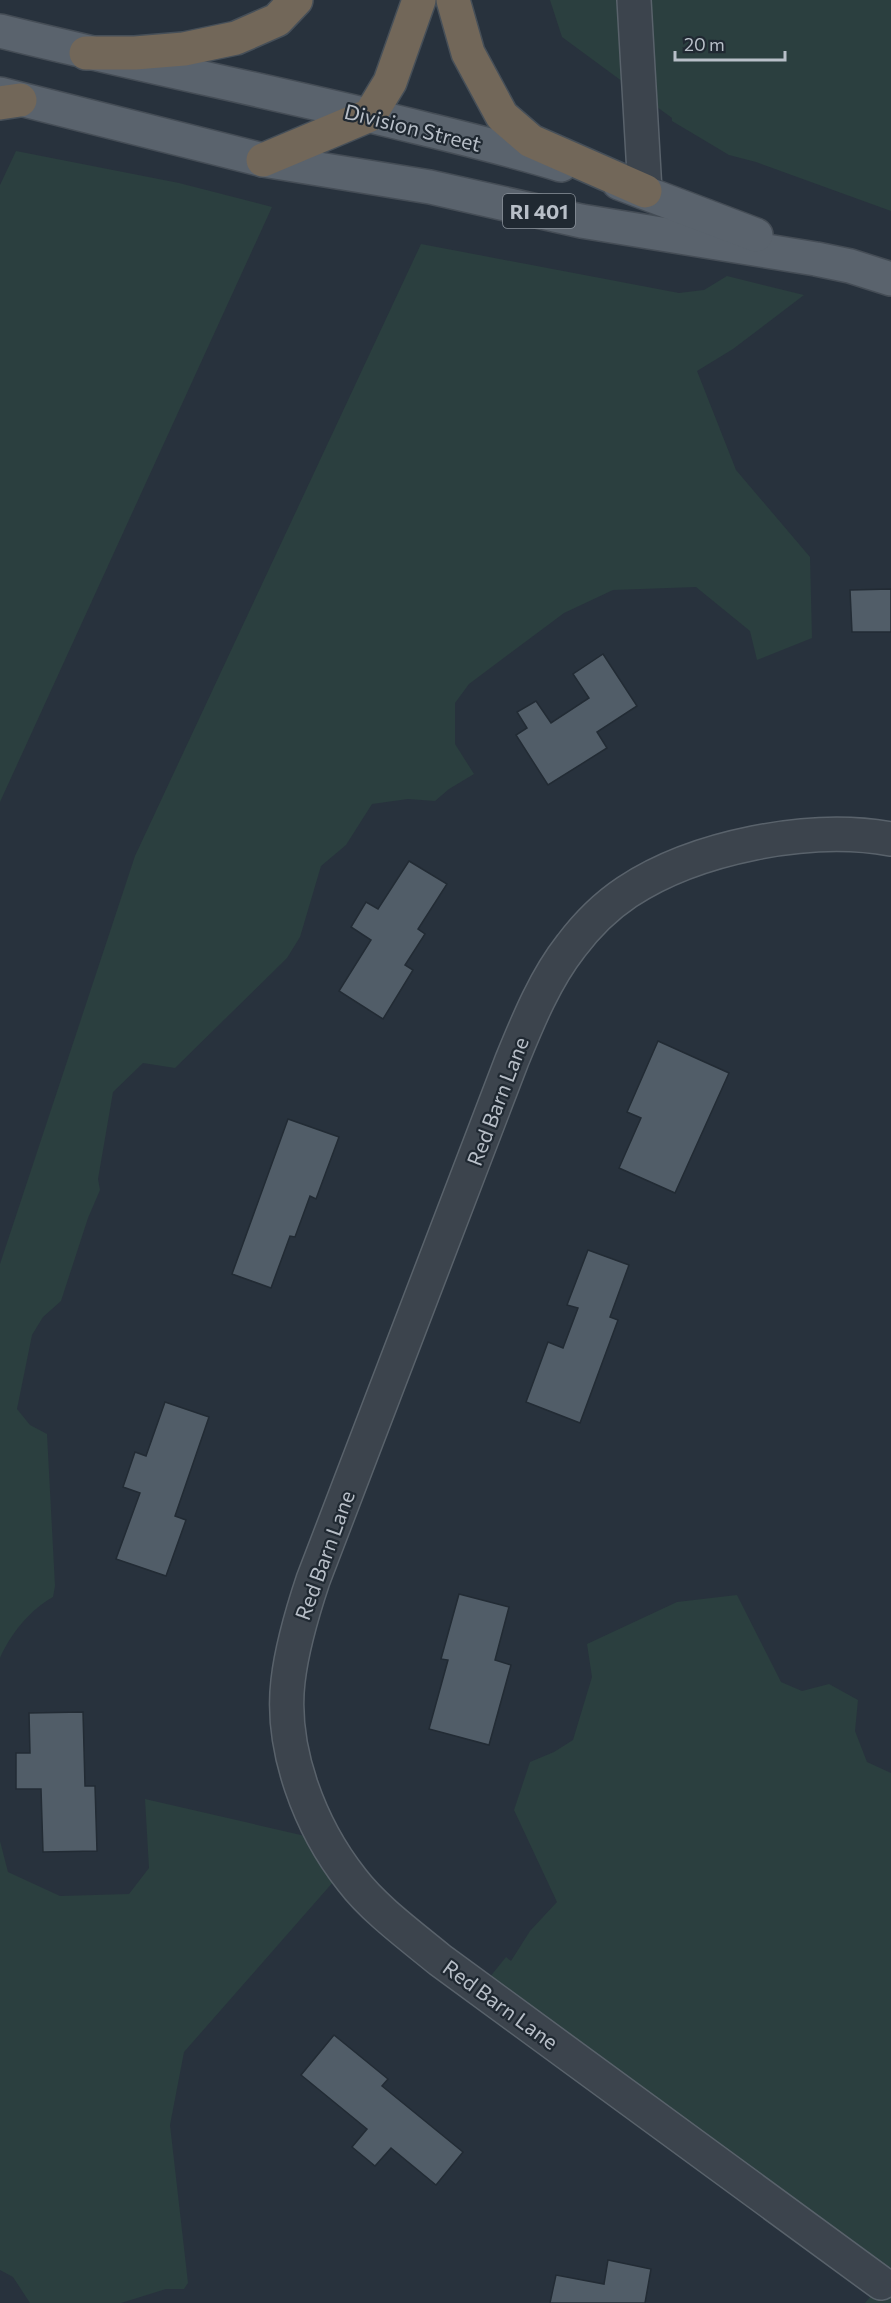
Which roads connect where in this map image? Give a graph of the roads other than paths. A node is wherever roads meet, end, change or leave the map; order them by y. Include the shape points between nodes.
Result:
1 (296, 0) edge
2 (419, 0) edge
3 (453, 0) edge
4 (634, 0) edge
5 (0, 31) edge
6 (86, 53) junction
7 (7, 99) edge
8 (370, 115) junction
9 (262, 160) junction
10 (645, 191) junction
11 (816, 259) junction
12 (891, 279) edge
13 (891, 839) edge
14 (878, 2286) edge

1 - 6 highway via 277,20 236,38 184,49
2 - 8 highway via 390,82
3 - 10 highway via 468,53 502,116 531,141
4 - 10 street
5 - 6 main road, Division Street / RI 401
6 - 8 main road, Division Street / RI 401
7 - 9 main road, Division Street / RI 401
8 - 9 highway
8 - 10 main road, Division Street / RI 401 via 530,155
9 - 11 main road, Division Street / RI 401 via 430,187 581,221
10 - 11 main road, Division Street / RI 401
11 - 12 main road, Division Street / RI 401
13 - 14 street, Red Barn Lane via 854,834 795,837 764,841 699,859 659,874 626,893 570,947 528,1020 504,1082 314,1580 297,1629 287,1683 288,1735 301,1791 352,1881 440,1960

